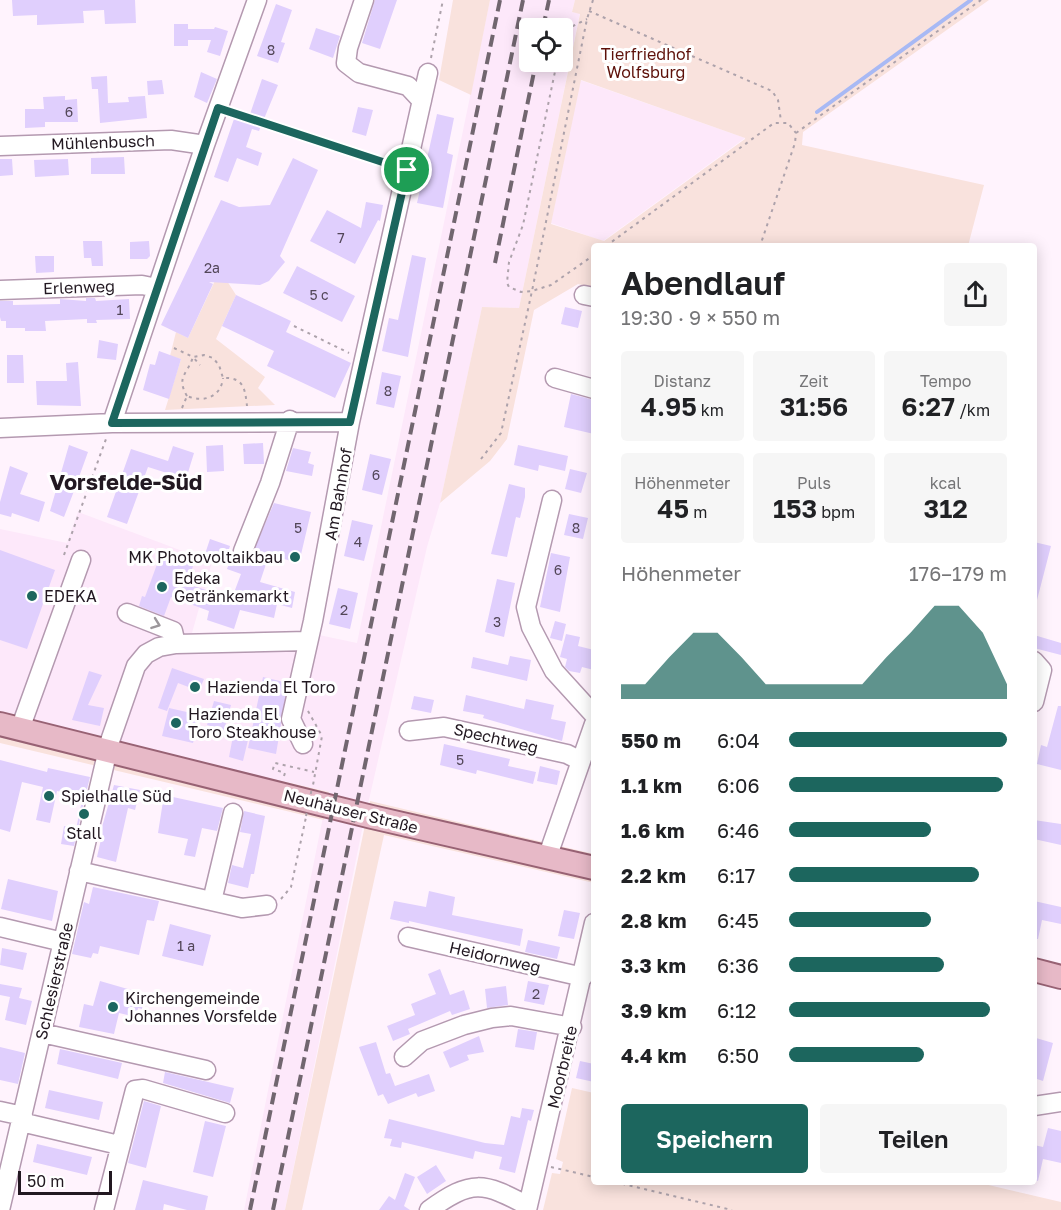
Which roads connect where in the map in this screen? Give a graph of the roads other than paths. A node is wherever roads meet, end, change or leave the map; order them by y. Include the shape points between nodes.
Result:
1 (257, 0) edge
2 (364, 0) edge
3 (428, 73) road end
4 (422, 101) junction
5 (205, 145) junction
6 (0, 146) edge
7 (157, 288) junction
8 (0, 290) edge
9 (555, 378) dead end
10 (591, 388) edge
11 (290, 420) junction
12 (350, 422) junction
13 (112, 423) junction
14 (0, 428) edge
15 (552, 500) dead end
16 (243, 550) dead end
17 (73, 557) road end
18 (127, 614) dead end
19 (307, 641) junction
20 (176, 644) junction
21 (1037, 664) edge
22 (1037, 690) edge
23 (591, 722) edge
24 (10, 727) edge
25 (409, 731) dead end
26 (591, 731) edge
27 (303, 744) dead end
28 (108, 752) junction
29 (581, 761) junction
30 (232, 813) dead end
31 (548, 858) junction
32 (591, 867) edge
33 (79, 871) junction
34 (212, 901) junction
35 (267, 905) road end
36 (0, 927) edge
37 (408, 937) dead end
38 (591, 937) edge
39 (63, 942) junction
40 (1037, 971) edge
41 (583, 976) junction
42 (1061, 977) edge
43 (586, 996) edge
44 (572, 1027) junction
45 (42, 1033) junction
46 (404, 1058) dead end
47 (206, 1070) dead end
48 (1061, 1102) edge
49 (1037, 1106) edge
50 (0, 1111) edge
51 (225, 1113) dead end
52 (22, 1119) junction
53 (119, 1145) junction
54 (528, 1208) edge
55 (0, 1210) edge
56 (104, 1210) edge
57 (429, 1210) edge

1 - 5 street
2 - 4 street via 346,63 358,73 408,86
3 - 4 street, Am Bahnhof
4 - 12 street, Am Bahnhof
5 - 6 street, Mühlenbusch via 171,140
5 - 7 street
7 - 8 street, Erlenweg via 142,285
7 - 13 street
9 - 10 street
11 - 12 street
11 - 13 street
11 - 16 street
12 - 19 street, Am Bahnhof
13 - 14 street
15 - 23 street via 526,607 531,627 554,671
17 - 24 street
18 -> 20 street via 173,631
19 - 20 street
19 - 27 street, Am Bahnhof via 291,719
20 - 28 street via 153,651 136,666
21 - 22 street via 1042,670
24 - 28 main road, Neuhäuser Straße
25 - 29 street, Spechtweg via 444,727 567,754
26 - 29 street
28 - 31 main road, Neuhäuser Straße
28 - 33 street, Schlesierstraße
29 - 31 street
30 - 34 street
31 - 32 main road, Neuhäuser Straße
33 - 34 street
33 - 39 street, Schlesierstraße
34 - 35 street via 242,908
36 - 39 street
37 - 41 street, Heidornweg
38 - 41 street, Moorbreite
39 - 45 street, Schlesierstraße
40 - 42 main road
41 - 43 street, Moorbreite
43 - 44 street, Moorbreite
44 - 46 street via 511,1016 492,1018 422,1041
44 - 54 street, Moorbreite
45 - 47 street
45 - 52 street, Schlesierstraße
48 - 49 street
50 - 52 street
51 - 53 street via 138,1088
52 - 53 street
52 - 55 street, Schlesierstraße
53 - 56 street
54 - 57 street via 495,1188 481,1186 448,1197

